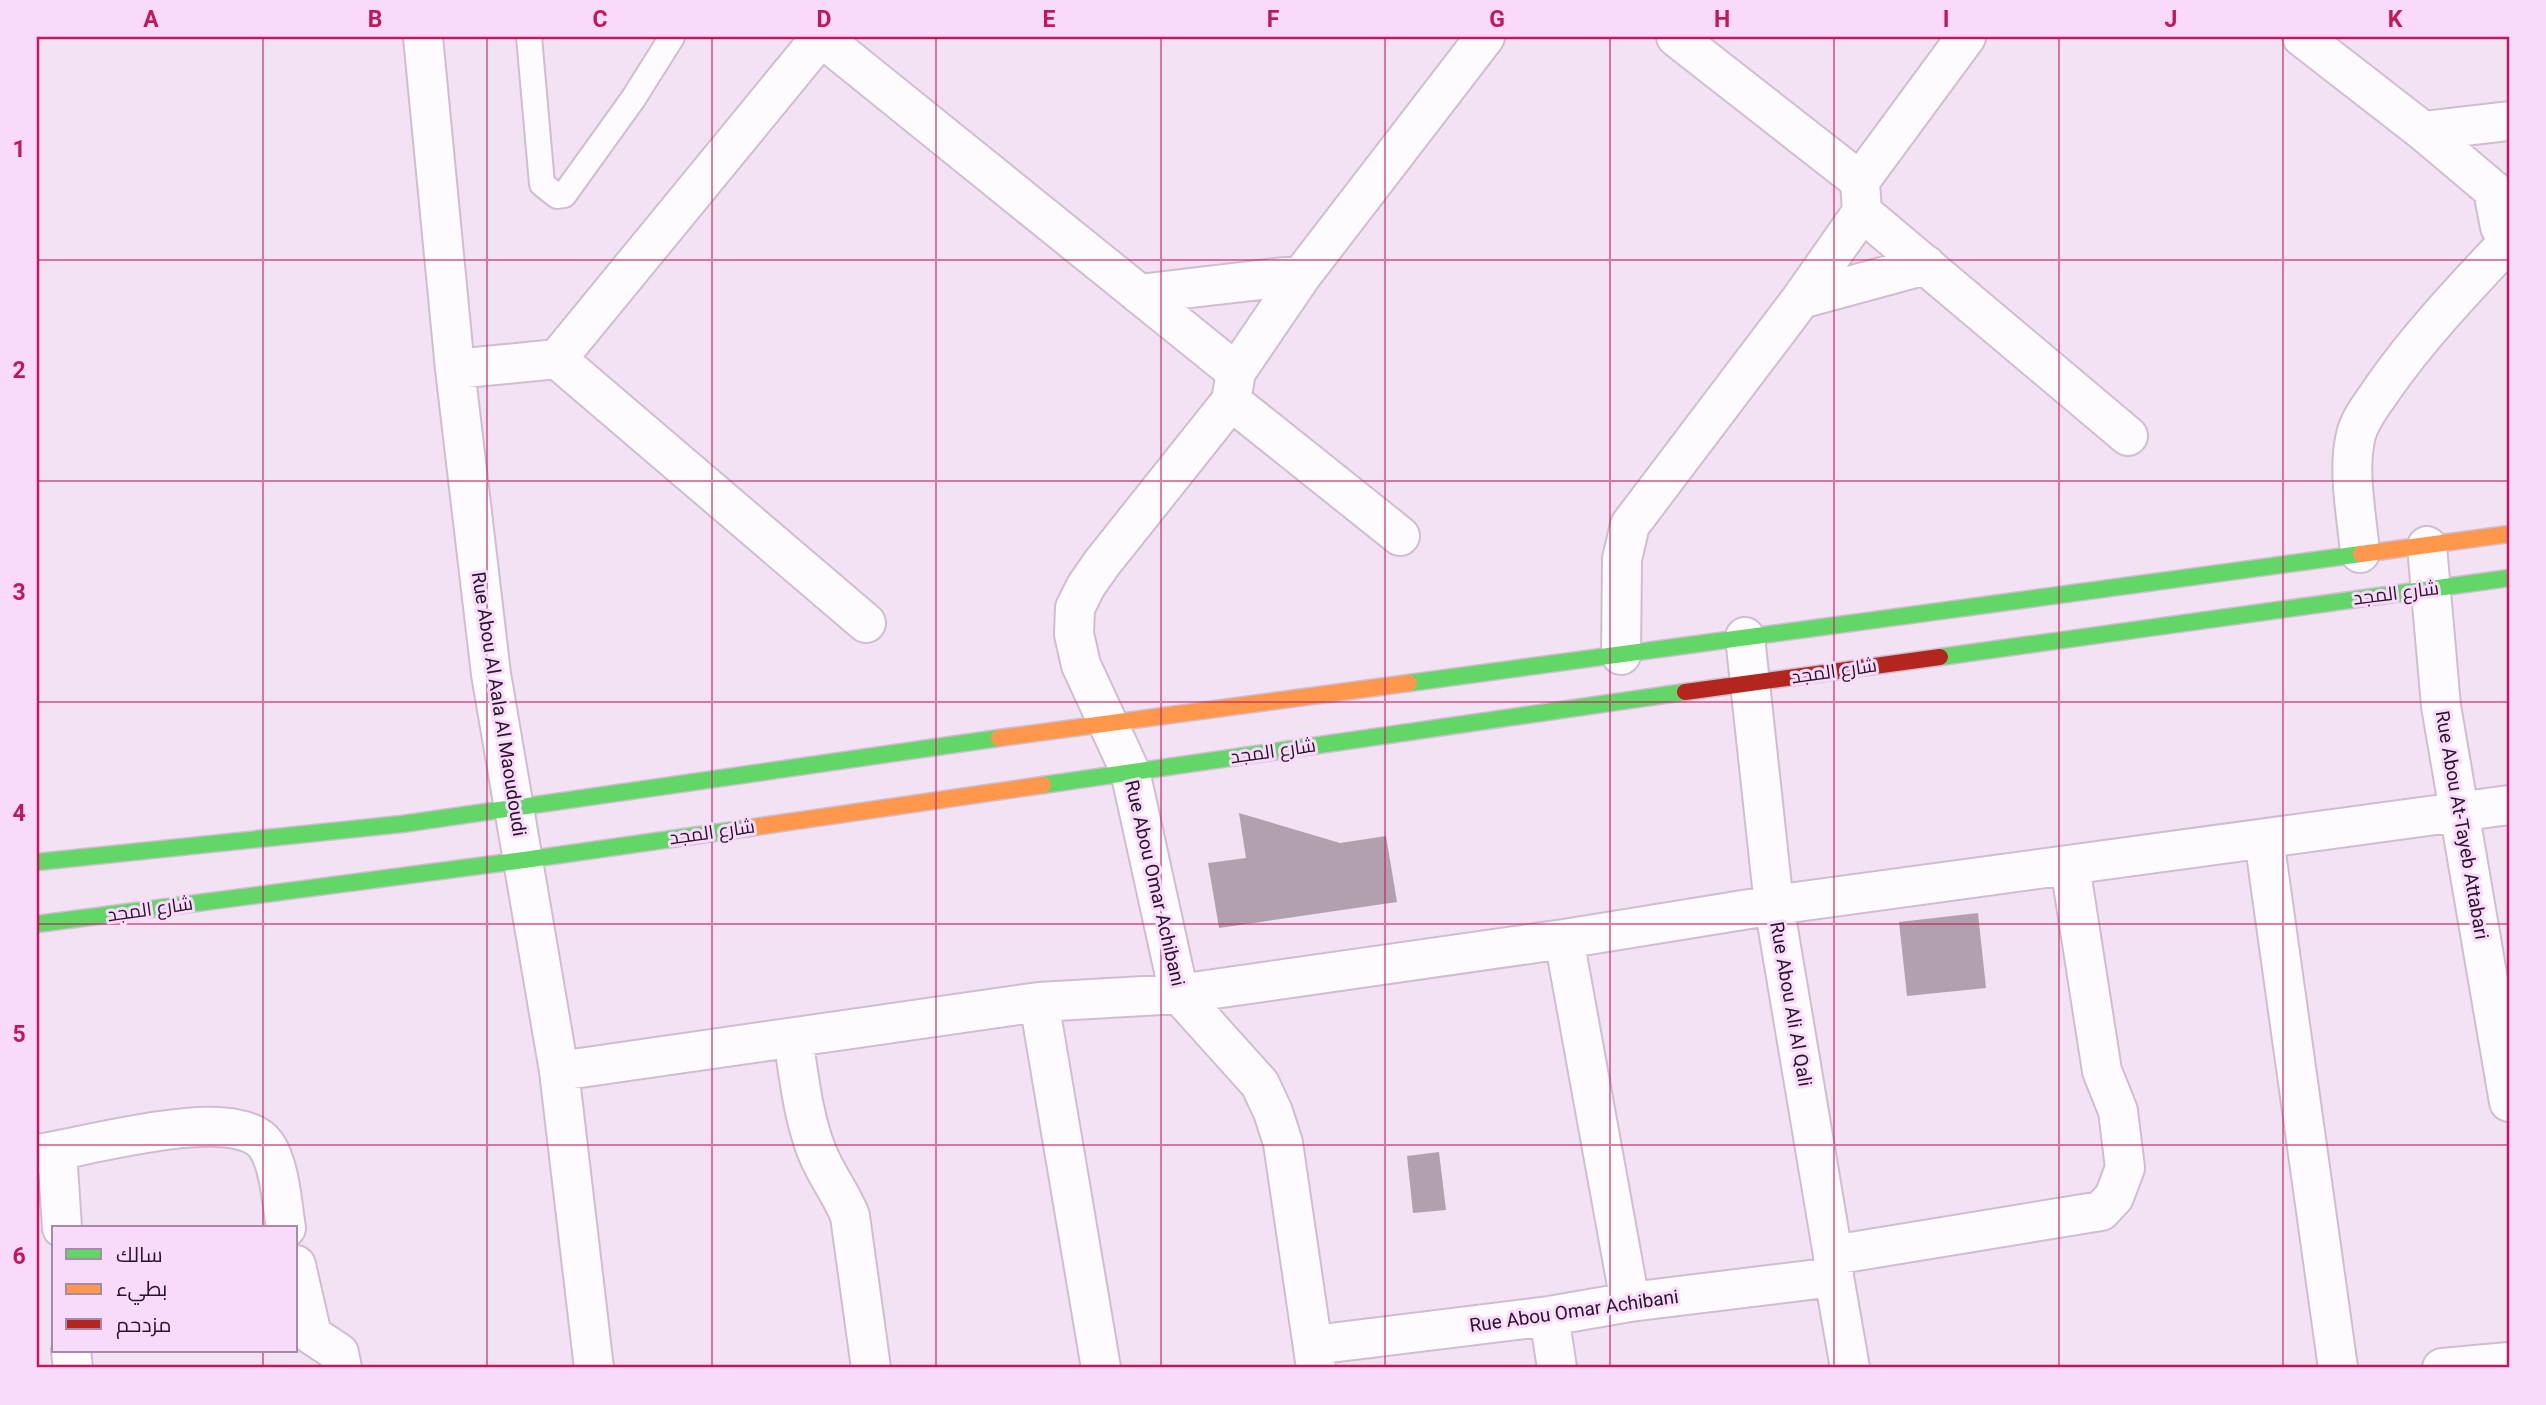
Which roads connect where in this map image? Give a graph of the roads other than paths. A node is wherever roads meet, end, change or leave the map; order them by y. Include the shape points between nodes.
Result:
1 (423, 37) edge
2 (529, 37) edge
3 (672, 37) edge
4 (821, 37) edge
5 (1485, 37) edge
6 (1675, 37) edge
7 (1966, 37) edge
8 (2302, 37) edge
9 (2509, 121) edge
10 (2423, 131) junction
11 (2501, 180) edge
12 (1861, 197) junction
13 (2509, 241) edge
14 (1926, 265) junction
15 (1302, 275) junction
16 (1139, 294) junction
17 (1801, 299) junction
18 (556, 359) junction
19 (455, 369) junction
20 (1233, 387) junction
21 (2128, 436) dead end
22 (2509, 534) edge
23 (1400, 536) dead end
24 (2427, 546) junction
25 (2360, 553) junction
26 (2509, 578) edge
27 (2429, 588) junction
28 (866, 623) dead end
29 (1745, 637) junction
30 (1621, 655) junction
31 (1750, 683) junction
32 (1109, 725) junction
33 (1130, 771) junction
34 (2509, 805) edge
35 (515, 807) junction
36 (2459, 813) junction
37 (2264, 839) junction
38 (524, 860) junction
39 (37, 862) edge
40 (2070, 866) junction
41 (1774, 905) junction
42 (37, 923) edge
43 (1564, 939) junction
44 (1179, 993) junction
45 (1039, 1002) junction
46 (793, 1038) junction
47 (2506, 1064) edge
48 (559, 1071) junction
49 (2509, 1102) edge
50 (47, 1153) edge
51 (62, 1226) edge
52 (286, 1226) edge
53 (1834, 1266) junction
54 (298, 1274) edge
55 (1630, 1302) junction
56 (1549, 1316) junction
57 (1315, 1357) edge
58 (2509, 1362) edge
59 (342, 1368) edge
60 (594, 1368) edge
61 (871, 1368) edge
62 (1101, 1368) edge
63 (1557, 1368) edge
64 (1850, 1368) edge
65 (2338, 1368) edge
66 (2442, 1368) edge

1 - 19 street, Rue Abou Al Aala Al Maoudoudi
2 - 3 lane via 542,184 557,196 564,195 594,155
4 - 16 street
4 - 18 street
5 - 15 street, Rue Abou Omar Achibani
6 - 12 street
7 - 12 street
8 - 10 street
9 - 10 street
10 - 11 street
11 - 13 street via 2500,227
12 - 14 street
12 - 17 street
13 - 25 street via 2398,368 2356,433 2353,462
14 - 17 street
14 - 21 street
15 - 16 street
15 - 20 street, Rue Abou Omar Achibani
16 - 20 street
17 - 30 street via 1630,525 1622,559
18 - 19 street
18 - 28 street
19 - 35 street, Rue Abou Al Aala Al Maoudoudi via 491,674
20 - 23 street
20 - 32 street, Rue Abou Omar Achibani via 1102,563 1075,608 1074,634 1081,665
22 - 24 main road
24 - 25 main road
24 - 27 street, Rue Abou At-Tayeb Attabari
25 - 29 main road
26 - 27 main road, شارع المجد
27 - 31 main road, شارع المجد
27 - 36 street, Rue Abou At-Tayeb Attabari via 2441,706
29 - 30 main road
29 - 31 street, Rue Abou Ali Al Qali
30 - 32 main road
31 - 33 main road, شارع المجد
31 - 41 street, Rue Abou Ali Al Qali
32 - 33 street, Rue Abou Omar Achibani
32 - 35 main road
33 - 38 main road, شارع المجد
33 - 44 street, Rue Abou Omar Achibani
34 - 36 street
35 - 38 street, Rue Abou Al Aala Al Maoudoudi
35 - 39 main road via 402,824
36 - 37 street
36 - 47 street, Rue Abou At-Tayeb Attabari
37 - 40 street
37 - 65 street
38 - 42 main road, شارع المجد
38 - 48 street, Rue Abou Al Aala Al Maoudoudi
40 - 41 street
40 - 53 street, Rue Abou Omar Achibani via 2102,1071 2118,1111 2125,1168 2114,1197 2101,1211
41 - 43 street
41 - 53 street, Rue Abou Ali Al Qali
43 - 44 street
43 - 55 street
44 - 45 street
44 - 57 street, Rue Abou Omar Achibani via 1260,1084 1273,1112 1283,1143
45 - 46 street
45 - 62 street
46 - 48 street
46 - 61 street via 816,1151 850,1216
47 - 49 street, Rue Abou At-Tayeb Attabari
48 - 60 street, Rue Abou Al Aala Al Maoudoudi
50 - 51 street
50 - 52 street via 173,1129 213,1125 247,1130 265,1143 271,1156
53 - 55 street, Rue Abou Omar Achibani
53 - 64 street, Rue Abou Ali Al Qali
54 - 59 street via 312,1335 339,1353
55 - 56 street, Rue Abou Omar Achibani
56 - 57 street, Rue Abou Omar Achibani
56 - 63 street
58 - 66 street

